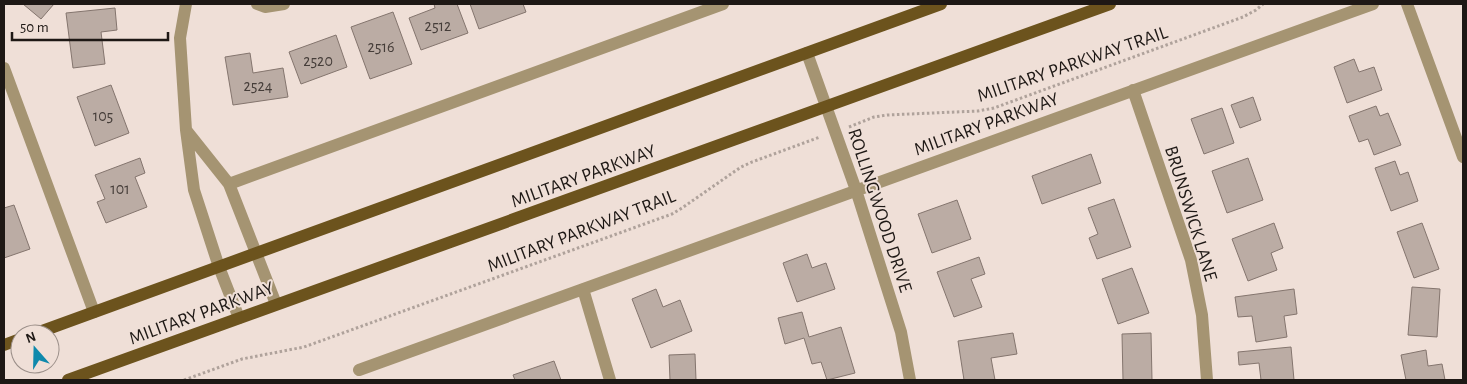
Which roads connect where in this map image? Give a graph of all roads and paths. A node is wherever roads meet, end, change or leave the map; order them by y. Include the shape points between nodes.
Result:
1 (186, 4) edge
2 (257, 4) edge
3 (284, 4) edge
4 (723, 4) edge
5 (941, 4) edge
6 (1110, 4) edge
7 (1263, 4) edge
8 (1373, 4) edge
9 (1407, 4) edge
10 (807, 53) junction
11 (4, 68) edge
12 (1133, 90) junction
13 (827, 107) junction
14 (186, 130) junction
15 (835, 132) junction
16 (1463, 157) edge
17 (229, 184) junction
18 (856, 190) junction
19 (256, 253) junction
20 (220, 267) junction
21 (583, 289) junction
22 (276, 304) junction
23 (94, 312) junction
24 (239, 318) junction
25 (60, 324) edge
26 (359, 370) dead end
27 (68, 380) edge
28 (184, 380) edge
29 (610, 380) edge
30 (910, 380) edge
31 (1207, 380) edge

1 - 14 street via 180,38
2 - 3 street via 265,7
4 - 17 street
5 - 10 main road, MILITARY PARKWAY
6 - 13 main road, MILITARY PARKWAY
7 - 15 path, MILITARY PARKWAY TRAIL via 1243,17 994,108 874,117
8 - 12 street, MILITARY PARKWAY
9 - 16 street
10 - 13 street, ROLLINGWOOD DRIVE
10 - 19 main road, MILITARY PARKWAY
11 - 23 street
12 - 18 street, MILITARY PARKWAY
12 - 31 street, BRUNSWICK LANE via 1191,260 1202,315
13 - 15 street, ROLLINGWOOD DRIVE
13 - 22 main road, MILITARY PARKWAY
14 - 17 street
14 - 20 street via 194,190
15 - 18 street, ROLLINGWOOD DRIVE
15 - 28 path, MILITARY PARKWAY TRAIL via 741,167 672,214 304,347 242,359
17 - 19 street
18 - 21 street, MILITARY PARKWAY
18 - 30 street, ROLLINGWOOD DRIVE via 901,332
19 - 20 main road, MILITARY PARKWAY
19 - 22 street
20 - 23 main road, MILITARY PARKWAY
20 - 24 street
21 - 26 street, MILITARY PARKWAY
21 - 29 street
22 - 24 main road, MILITARY PARKWAY
23 - 25 main road, MILITARY PARKWAY
24 - 27 main road, MILITARY PARKWAY

